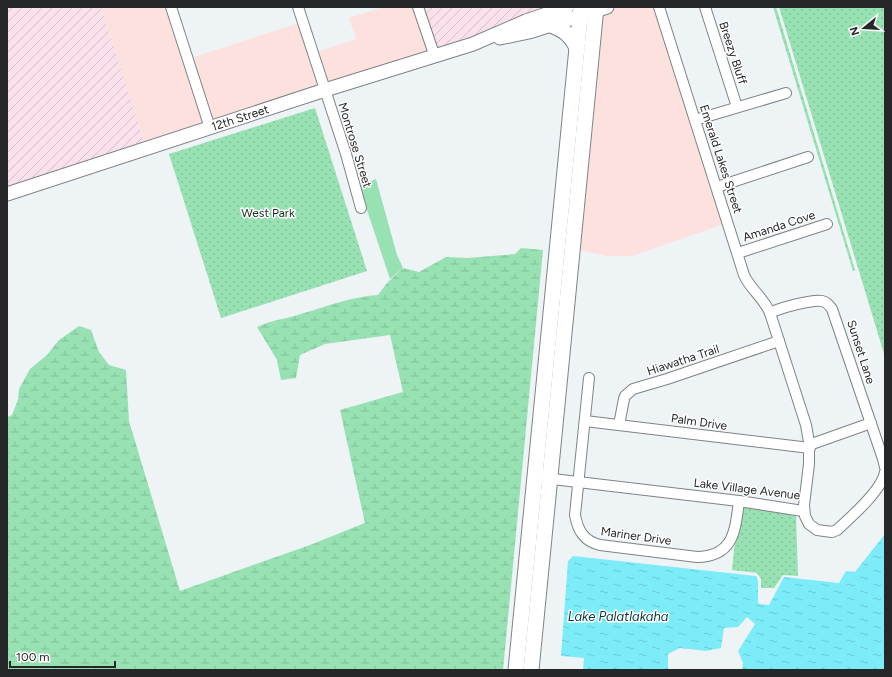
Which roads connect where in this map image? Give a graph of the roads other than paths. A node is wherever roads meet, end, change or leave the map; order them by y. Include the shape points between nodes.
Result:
1 (171, 7) edge
2 (298, 7) edge
3 (418, 7) edge
4 (567, 7) edge
5 (659, 7) edge
6 (705, 7) edge
7 (592, 10) edge
8 (550, 25) junction
9 (528, 27) junction
10 (577, 48) junction
11 (435, 56) junction
12 (324, 90) junction
13 (786, 93) dead end
14 (737, 107) junction
15 (695, 120) junction
16 (210, 128) junction
17 (808, 157) dead end
18 (717, 187) junction
19 (7, 194) edge
20 (361, 208) dead end
21 (827, 224) dead end
22 (738, 253) junction
23 (770, 313) junction
24 (779, 341) junction
25 (589, 378) dead end
26 (585, 421) junction
27 (871, 423) junction
28 (619, 425) junction
29 (809, 447) junction
30 (885, 467) edge
31 (885, 472) edge
32 (535, 478) junction
33 (550, 479) junction
34 (578, 482) junction
35 (739, 501) junction
36 (804, 510) junction
37 (516, 670) edge
38 (532, 670) edge

1 - 16 street
2 - 12 street, Montrose Street
3 - 11 street
4 - 9 main road, 12th Street
5 - 15 street, Emerald Lakes Street
6 - 14 street, Breezy Bluff
7 - 8 main road, 12th Street
7 - 10 highway
7 - 33 highway
8 - 9 main road, 12th Street
8 - 10 highway via 566,32
9 - 11 main road, 12th Street
10 - 32 highway
11 - 12 main road, 12th Street
12 - 16 main road, 12th Street
12 - 20 street, Montrose Street
13 - 14 street
14 - 15 street
15 - 18 street, Emerald Lakes Street
16 - 19 main road, 12th Street
17 - 18 street
18 - 22 street, Emerald Lakes Street
21 - 22 street, Amanda Cove
22 - 23 street, Emerald Lakes Street via 747,280
23 - 24 street, Lake Village Avenue
23 - 27 street, Sunset Lane via 810,301 827,303 834,314
24 - 28 street, Hiawatha Trail via 633,389 625,396
24 - 29 street, Lake Village Avenue via 806,425
25 - 26 street, Mariner Drive
26 - 28 street, Palm Drive
26 - 34 street, Mariner Drive
27 - 29 street, Palm Drive
27 - 30 street, Sunset Lane
28 - 29 street, Palm Drive
29 - 36 street, Lake Village Avenue
31 - 36 street via 864,504 837,530 832,532 813,528 808,523
32 - 33 street, Lake Village Avenue
32 - 37 highway
33 - 34 street, Lake Village Avenue
33 - 38 highway
34 - 35 street, Lake Village Avenue
34 - 35 street, Mariner Drive via 575,515 582,535 587,539 600,545 689,556 708,556 729,544 735,529
35 - 36 street, Lake Village Avenue

